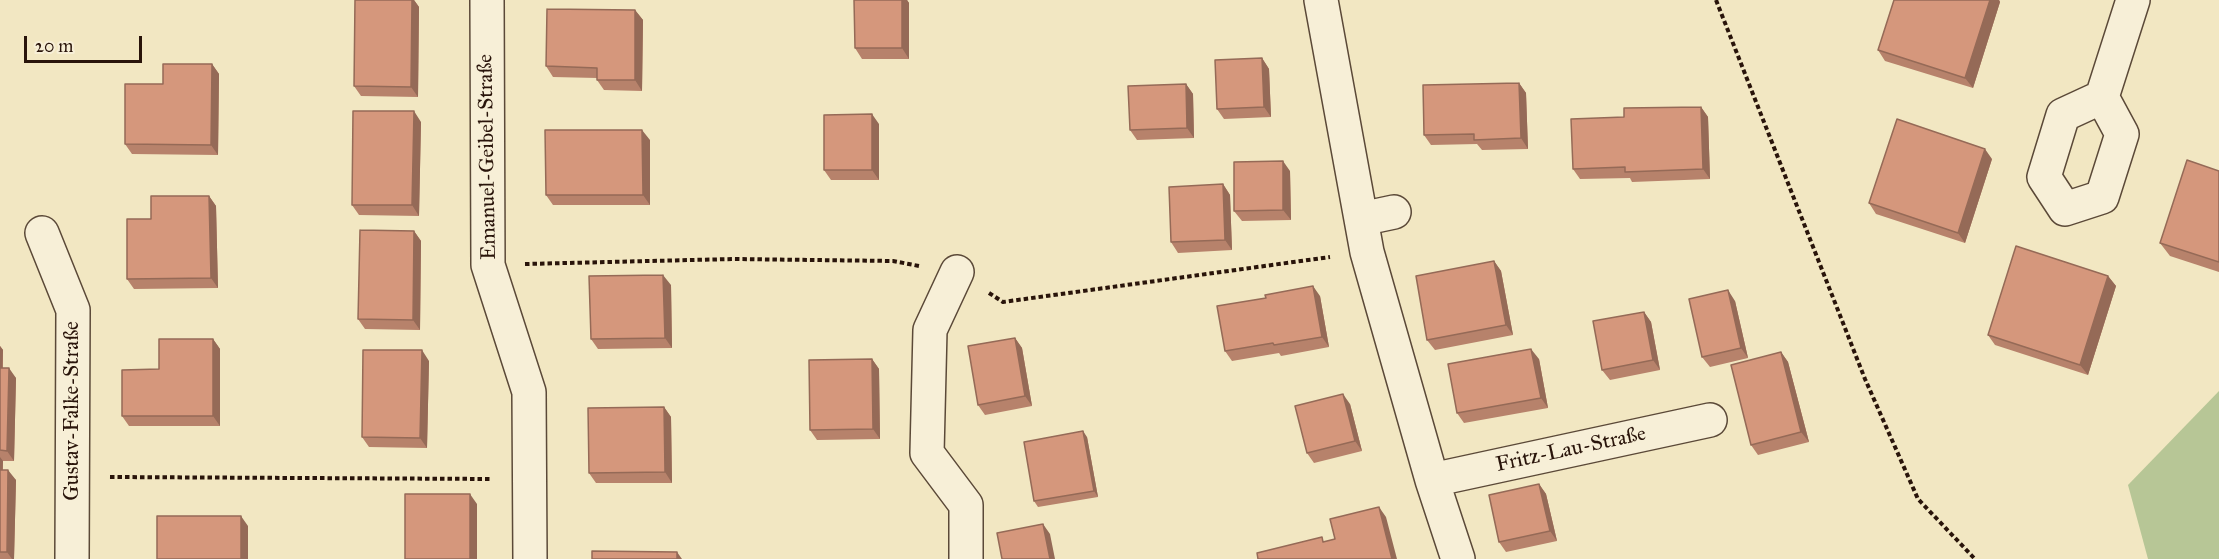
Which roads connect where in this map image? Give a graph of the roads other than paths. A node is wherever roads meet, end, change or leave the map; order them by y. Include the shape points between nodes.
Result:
1 (487, 0) edge
2 (1322, 0) edge
3 (2133, 0) edge
4 (2102, 97) dead end
5 (1394, 212) dead end
6 (1361, 219) junction
7 (42, 233) dead end
8 (957, 272) dead end
9 (1710, 420) dead end
10 (1432, 480) junction
11 (72, 559) edge
12 (530, 559) edge
13 (966, 559) edge
14 (1458, 559) edge

1 - 12 street, Emanuel-Geibel-Straße via 488,265 529,392
2 - 6 street
3 - 4 street
5 - 6 street
6 - 10 street
7 - 11 street, Gustav-Falke-Straße via 73,310
8 - 13 street via 930,330 927,453 966,505
9 - 10 street, Fritz-Lau-Straße
10 - 14 street

